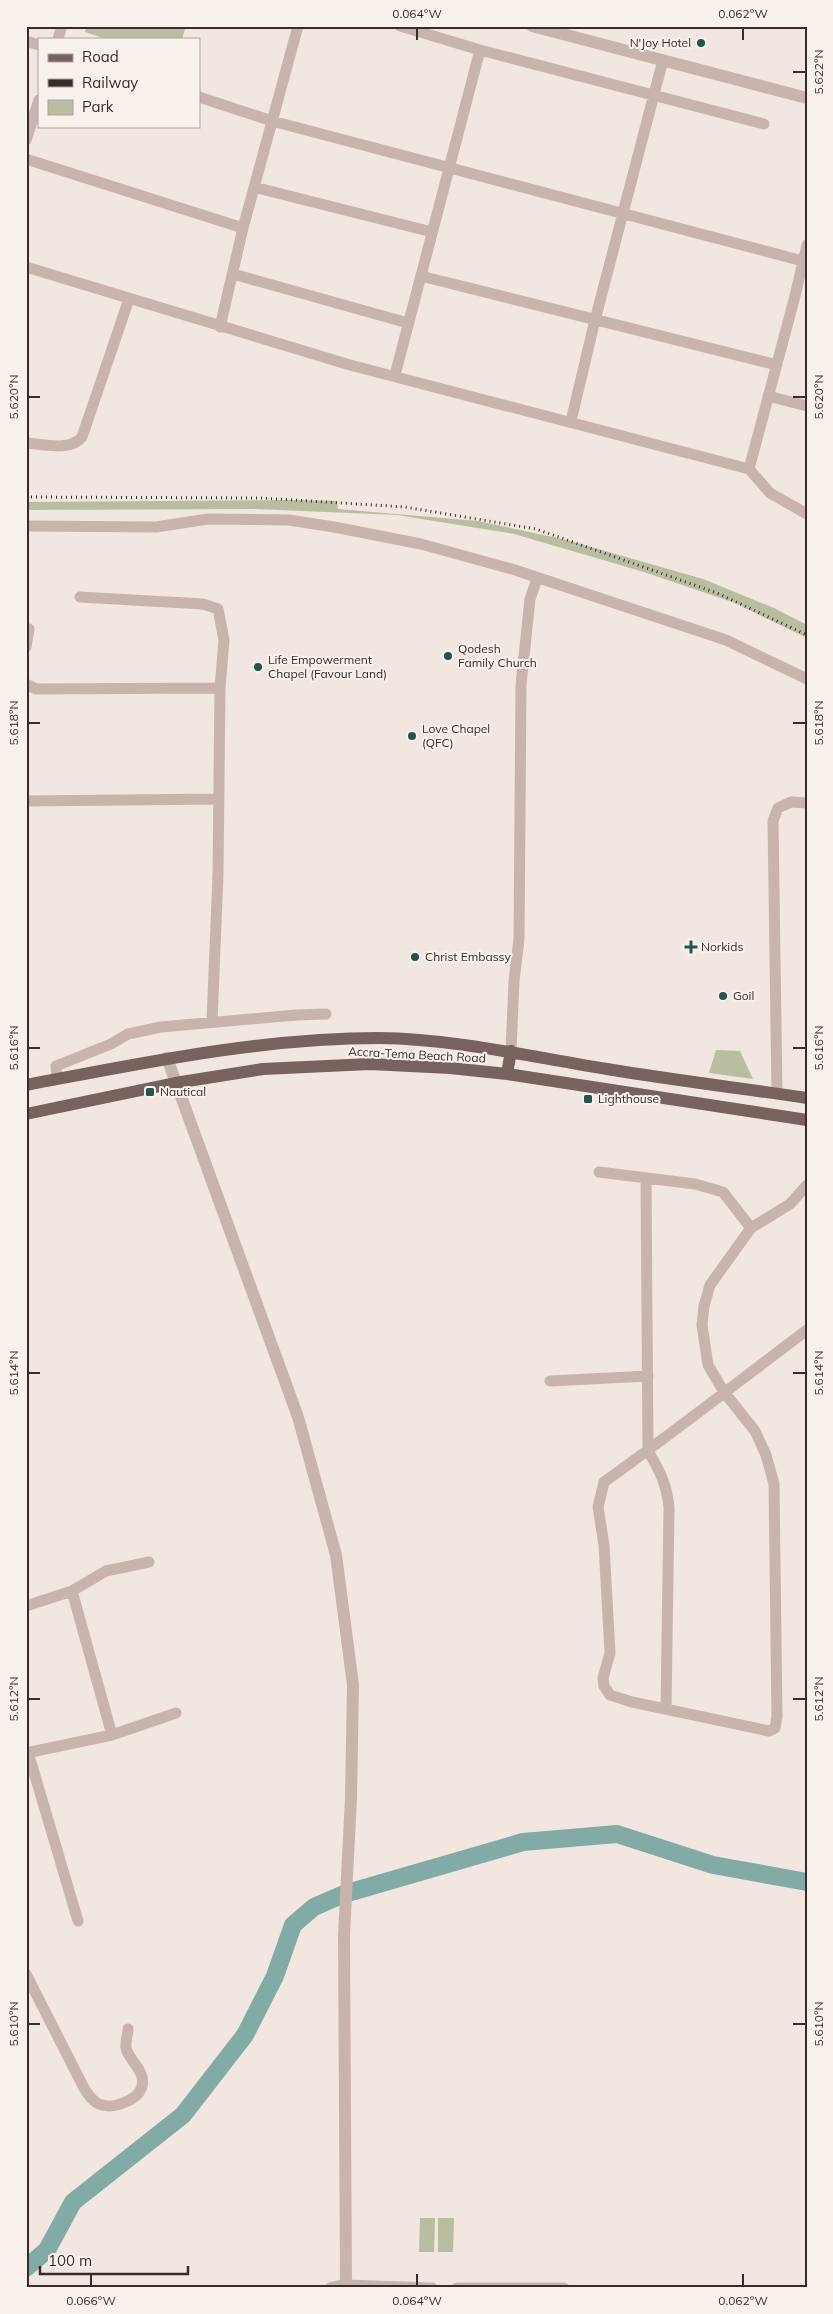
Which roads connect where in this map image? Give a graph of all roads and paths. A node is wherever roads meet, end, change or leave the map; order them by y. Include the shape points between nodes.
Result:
1 (62, 26) edge
2 (298, 26) edge
3 (400, 26) edge
4 (532, 26) edge
5 (58, 38) edge
6 (26, 41) edge
7 (38, 45) edge
8 (480, 50) junction
9 (663, 60) junction
10 (654, 96) junction
11 (200, 97) edge
12 (807, 98) edge
13 (38, 103) edge
14 (272, 121) junction
15 (764, 124) dead end
16 (26, 140) edge
17 (26, 160) edge
18 (449, 167) junction
19 (254, 187) junction
20 (623, 214) junction
21 (243, 228) junction
22 (432, 232) junction
23 (807, 245) edge
24 (802, 261) junction
25 (26, 267) edge
26 (232, 274) junction
27 (421, 276) junction
28 (801, 297) edge
29 (129, 299) junction
30 (595, 320) junction
31 (408, 323) junction
32 (220, 327) junction
33 (777, 365) junction
34 (395, 375) junction
35 (768, 396) junction
36 (807, 406) edge
37 (571, 422) junction
38 (26, 444) edge
39 (749, 469) junction
40 (807, 514) edge
41 (26, 526) edge
42 (537, 579) junction
43 (80, 598) dead end
44 (29, 629) dead end
45 (26, 647) edge
46 (807, 679) edge
47 (26, 684) edge
48 (220, 688) junction
49 (219, 799) junction
50 (26, 800) edge
51 (807, 803) edge
52 (326, 1014) dead end
53 (212, 1022) junction
54 (511, 1051) junction
55 (166, 1058) junction
56 (507, 1074) junction
57 (57, 1079) junction
58 (176, 1083) junction
59 (26, 1084) edge
60 (777, 1094) junction
61 (807, 1098) edge
62 (26, 1114) edge
63 (807, 1120) edge
64 (599, 1172) dead end
65 (646, 1179) junction
66 (807, 1185) edge
67 (751, 1228) junction
68 (807, 1330) edge
69 (648, 1376) junction
70 (550, 1382) dead end
71 (724, 1392) junction
72 (648, 1451) junction
73 (149, 1562) dead end
74 (72, 1591) junction
75 (26, 1606) edge
76 (666, 1708) junction
77 (176, 1713) dead end
78 (112, 1736) junction
79 (27, 1752) edge
80 (78, 1920) dead end
81 (26, 1974) edge
82 (128, 2028) dead end
83 (346, 2285) junction
84 (331, 2288) edge
85 (432, 2288) edge
86 (457, 2288) edge
87 (564, 2288) edge

1 - 5 street
2 - 14 street
3 - 8 street
4 - 9 street
6 - 7 street
8 - 10 street
8 - 18 street
9 - 10 street
9 - 12 street
10 - 15 street
10 - 20 street
11 - 14 street
13 - 16 street
14 - 18 street
14 - 19 street
17 - 21 street
18 - 20 street
18 - 22 street
19 - 21 street
19 - 22 street
20 - 24 street
20 - 30 street
21 - 26 street
22 - 27 street
23 - 24 street
24 - 28 street
25 - 29 street
26 - 31 street
26 - 32 street
27 - 30 street
27 - 31 street
28 - 33 street
29 - 32 street
29 - 38 street via 82,437 69,446
30 - 33 street
30 - 37 street
31 - 34 street
32 - 34 street
33 - 35 street
34 - 37 street
35 - 36 street
35 - 39 street
37 - 39 street
39 - 40 street via 770,493
41 - 42 street via 156,527 208,519 289,520 421,544
42 - 46 street via 726,640
42 - 54 street via 530,599 521,685 519,939
43 - 48 street via 203,604 218,609 224,640
44 - 45 street
47 - 48 street via 36,689
48 - 49 street
49 - 50 street
49 - 53 street
51 - 60 street via 791,802 778,808 773,822
52 - 53 street
53 - 57 street via 128,1034 56,1066
54 - 55 main road, Accra-Tema Beach Road via 382,1038 317,1039
54 - 56 main road
54 - 60 main road, Accra-Tema Beach Road via 606,1069
55 - 57 main road, Accra-Tema Beach Road
55 - 58 street
56 - 58 main road, Accra-Tema Beach Road via 380,1065 314,1065 263,1069
56 - 63 main road, Accra-Tema Beach Road
57 - 59 main road, Accra-Tema Beach Road
58 - 62 main road, Accra-Tema Beach Road
58 - 83 street via 298,1418 336,1555 353,1685 344,1918
60 - 61 main road, Accra-Tema Beach Road
64 - 65 street
65 - 67 street via 695,1184 723,1192
65 - 69 street
66 - 67 street via 790,1204
67 - 71 street via 710,1285 704,1306 704,1348 708,1365
68 - 71 street
69 - 70 street
69 - 72 street
71 - 72 street
71 - 76 street via 755,1431 774,1484 777,1724 769,1731
72 - 76 street via 668,1489
72 - 76 street via 604,1482 598,1507 604,1545 610,1653 603,1678 610,1695
73 - 74 street via 106,1570
74 - 75 street
74 - 78 street
77 - 78 street
78 - 79 street
79 - 80 street
81 - 82 street via 84,2088 90,2098 100,2104 114,2106 122,2103 142,2088 143,2079 126,2047
83 - 84 street
83 - 85 street
86 - 87 street

